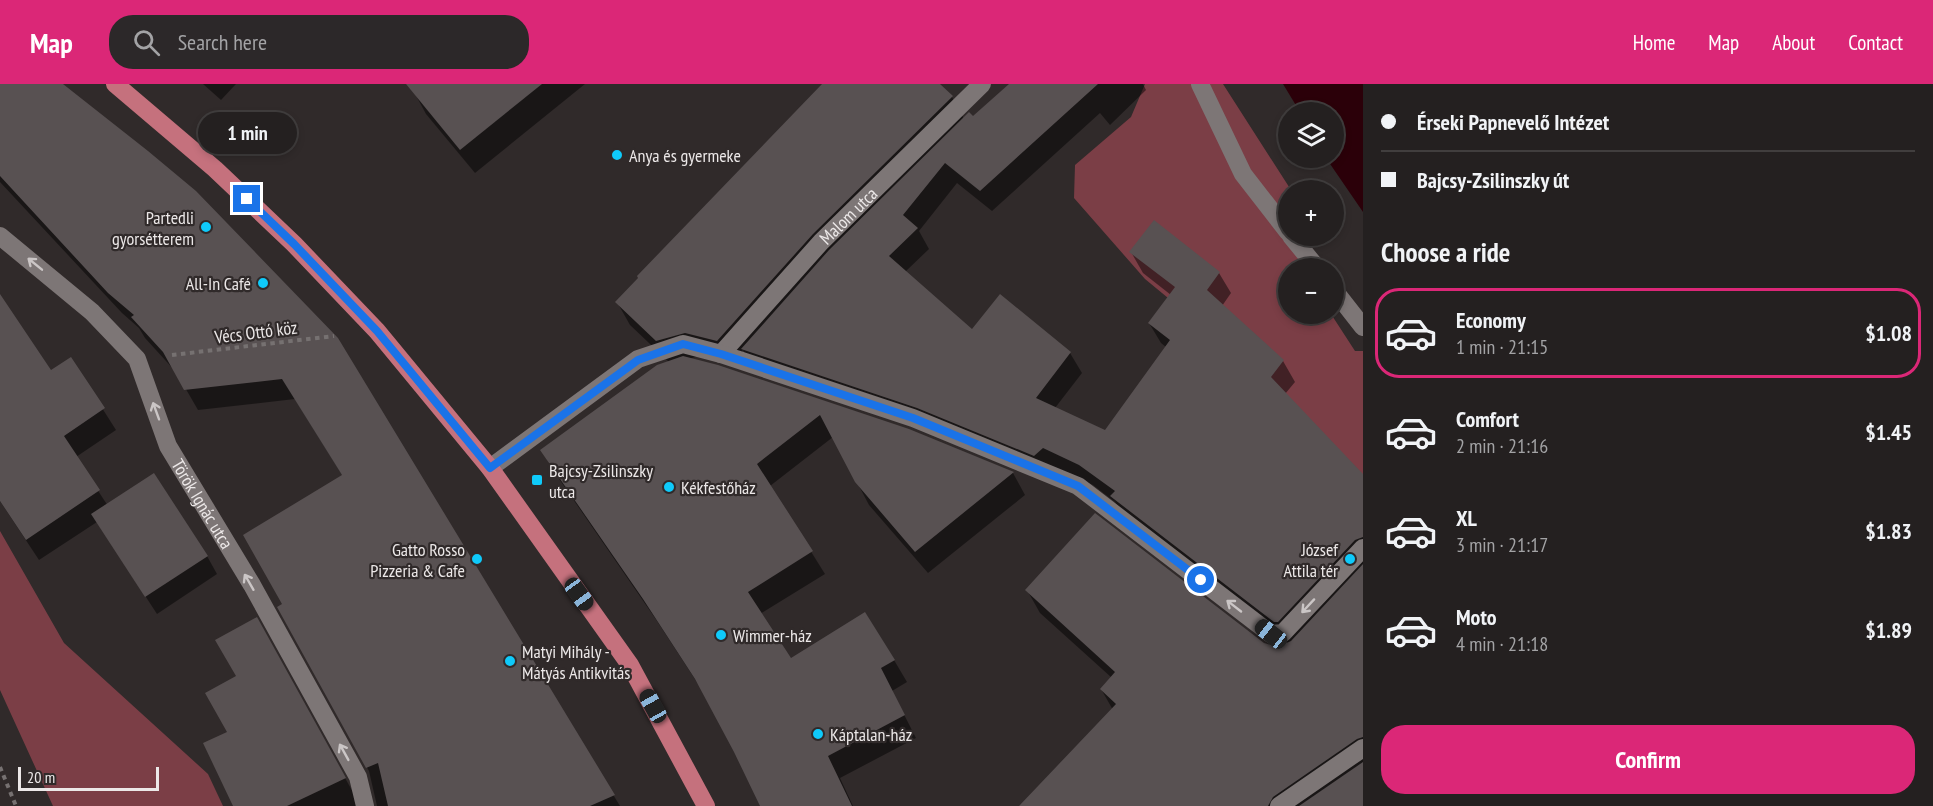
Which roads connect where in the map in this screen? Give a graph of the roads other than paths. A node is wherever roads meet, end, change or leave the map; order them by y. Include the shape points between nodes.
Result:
1 (115, 84) edge
2 (982, 84) edge
3 (1200, 84) edge
4 (1278, 219) edge
5 (0, 236) edge
6 (1300, 246) edge
7 (1309, 258) edge
8 (1344, 303) edge
9 (1363, 327) edge
10 (721, 354) junction
11 (490, 468) junction
12 (1363, 548) edge
13 (1363, 748) edge
14 (365, 806) edge
15 (706, 806) edge
16 (1279, 806) edge

1 - 11 main road via 215,169 294,244 377,331
2 - 10 street, Malom utca via 821,243
3 - 4 street via 1243,174
14 -> 5 street, Török Ignác utca via 358,777 252,585 168,446 137,359 92,312
6 - 7 street
8 - 9 street
10 - 11 street via 683,344 638,360
12 -> 10 street via 1283,633 1271,634 1078,486 913,418
11 - 15 main road via 630,665
13 - 16 street

